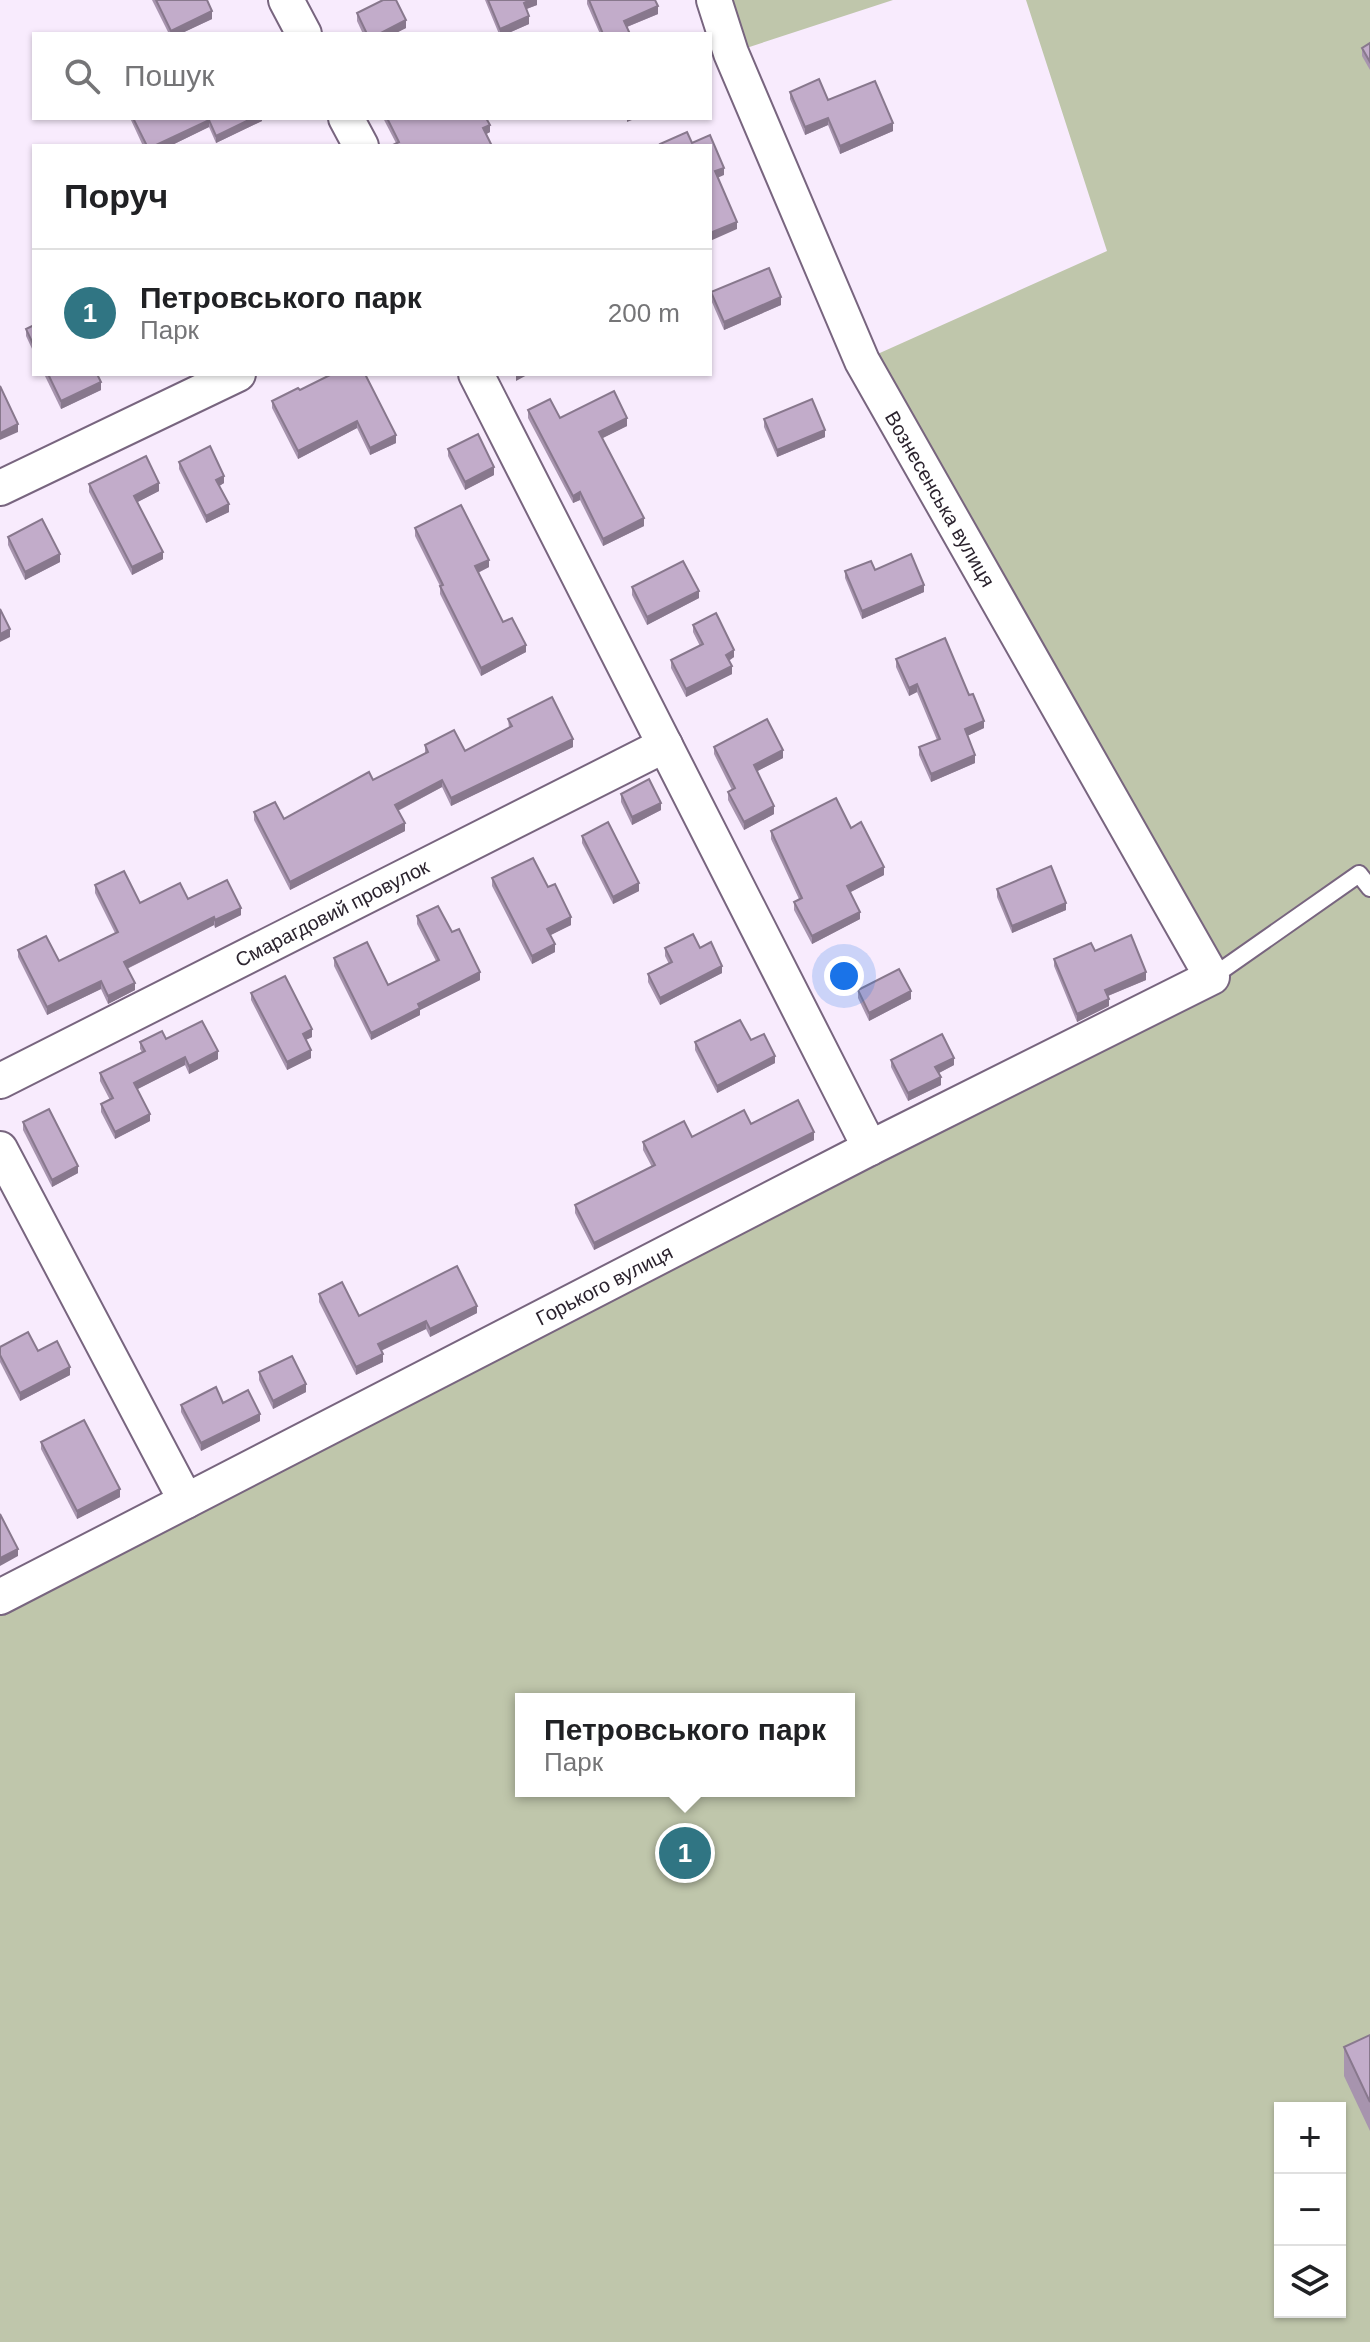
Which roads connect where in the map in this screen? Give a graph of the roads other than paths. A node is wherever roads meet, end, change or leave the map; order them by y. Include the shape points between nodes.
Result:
1 (286, 0) edge
2 (714, 0) edge
3 (303, 32) edge
4 (347, 120) edge
5 (360, 144) edge
6 (234, 376) edge
7 (477, 376) edge
8 (0, 488) edge
9 (665, 745) junction
10 (1370, 888) edge
11 (1212, 977) junction
12 (0, 1081) edge
13 (870, 1148) junction
14 (0, 1149) edge
15 (186, 1501) junction
16 (0, 1597) edge

1 - 3 street
2 - 11 street, Вознесенська вулиця via 731,53 862,361
4 - 5 street
6 - 8 street
7 - 9 street
9 - 12 street, Смарагдовий провулок
9 - 13 street
10 - 11 lane via 1359,874
11 - 13 street, Горького вулиця
13 - 15 street, Горького вулиця
14 - 15 street
15 - 16 street, Горького вулиця

